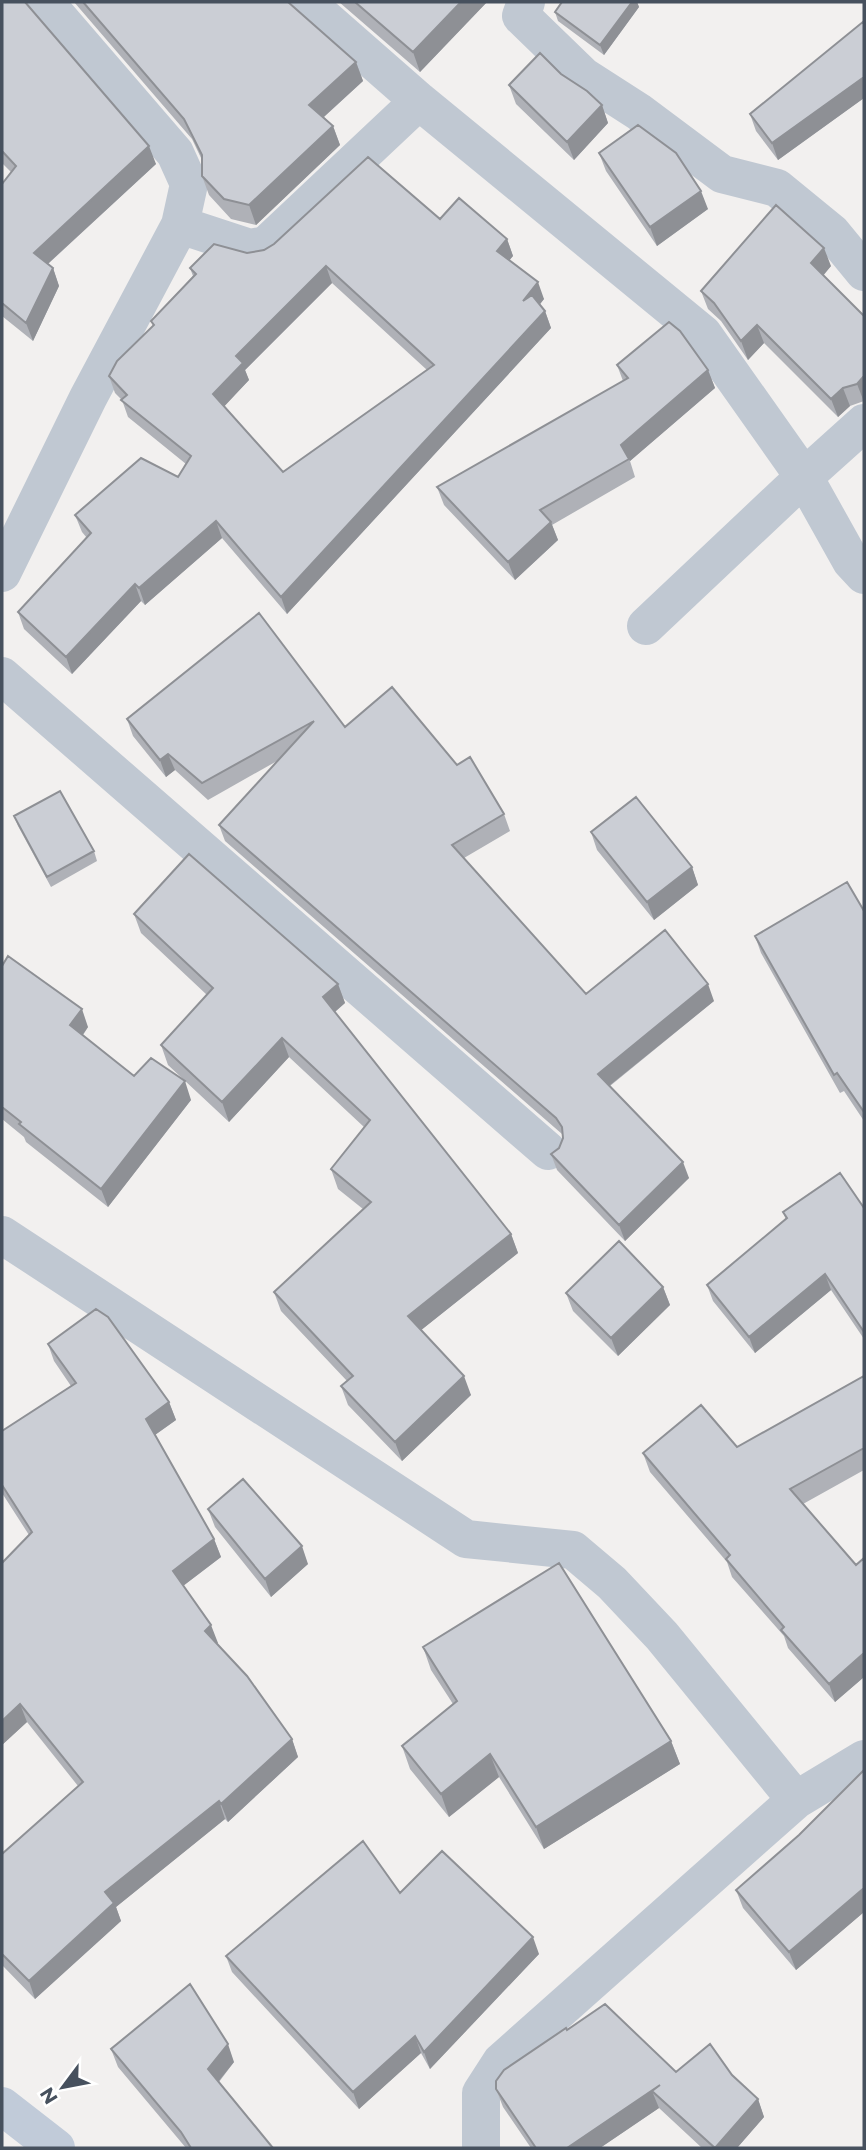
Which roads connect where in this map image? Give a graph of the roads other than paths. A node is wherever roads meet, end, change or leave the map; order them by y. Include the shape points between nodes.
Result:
1 (45, 2) edge
2 (306, 2) edge
3 (526, 2) edge
4 (419, 101) junction
5 (180, 225) junction
6 (864, 272) edge
7 (864, 424) edge
8 (804, 477) junction
9 (2, 573) edge
10 (864, 575) edge
11 (646, 626) dead end
12 (2, 676) edge
13 (548, 1151) dead end
14 (2, 1235) edge
15 (864, 1759) edge
16 (796, 1800) junction
17 (2, 2106) edge
18 (56, 2148) edge
19 (481, 2148) edge

1 - 5 street via 175,153 189,184
2 - 4 street
3 - 6 street via 522,16 583,76 722,174 777,188 832,233
4 - 5 street via 266,245 250,248
4 - 8 street via 703,334
5 - 9 street
7 - 8 street
8 - 10 street via 851,561
8 - 11 street
12 - 13 street
14 - 16 street via 466,1539 573,1550 662,1636
15 - 16 street
16 - 19 street via 501,2062 481,2093
17 - 18 main road

